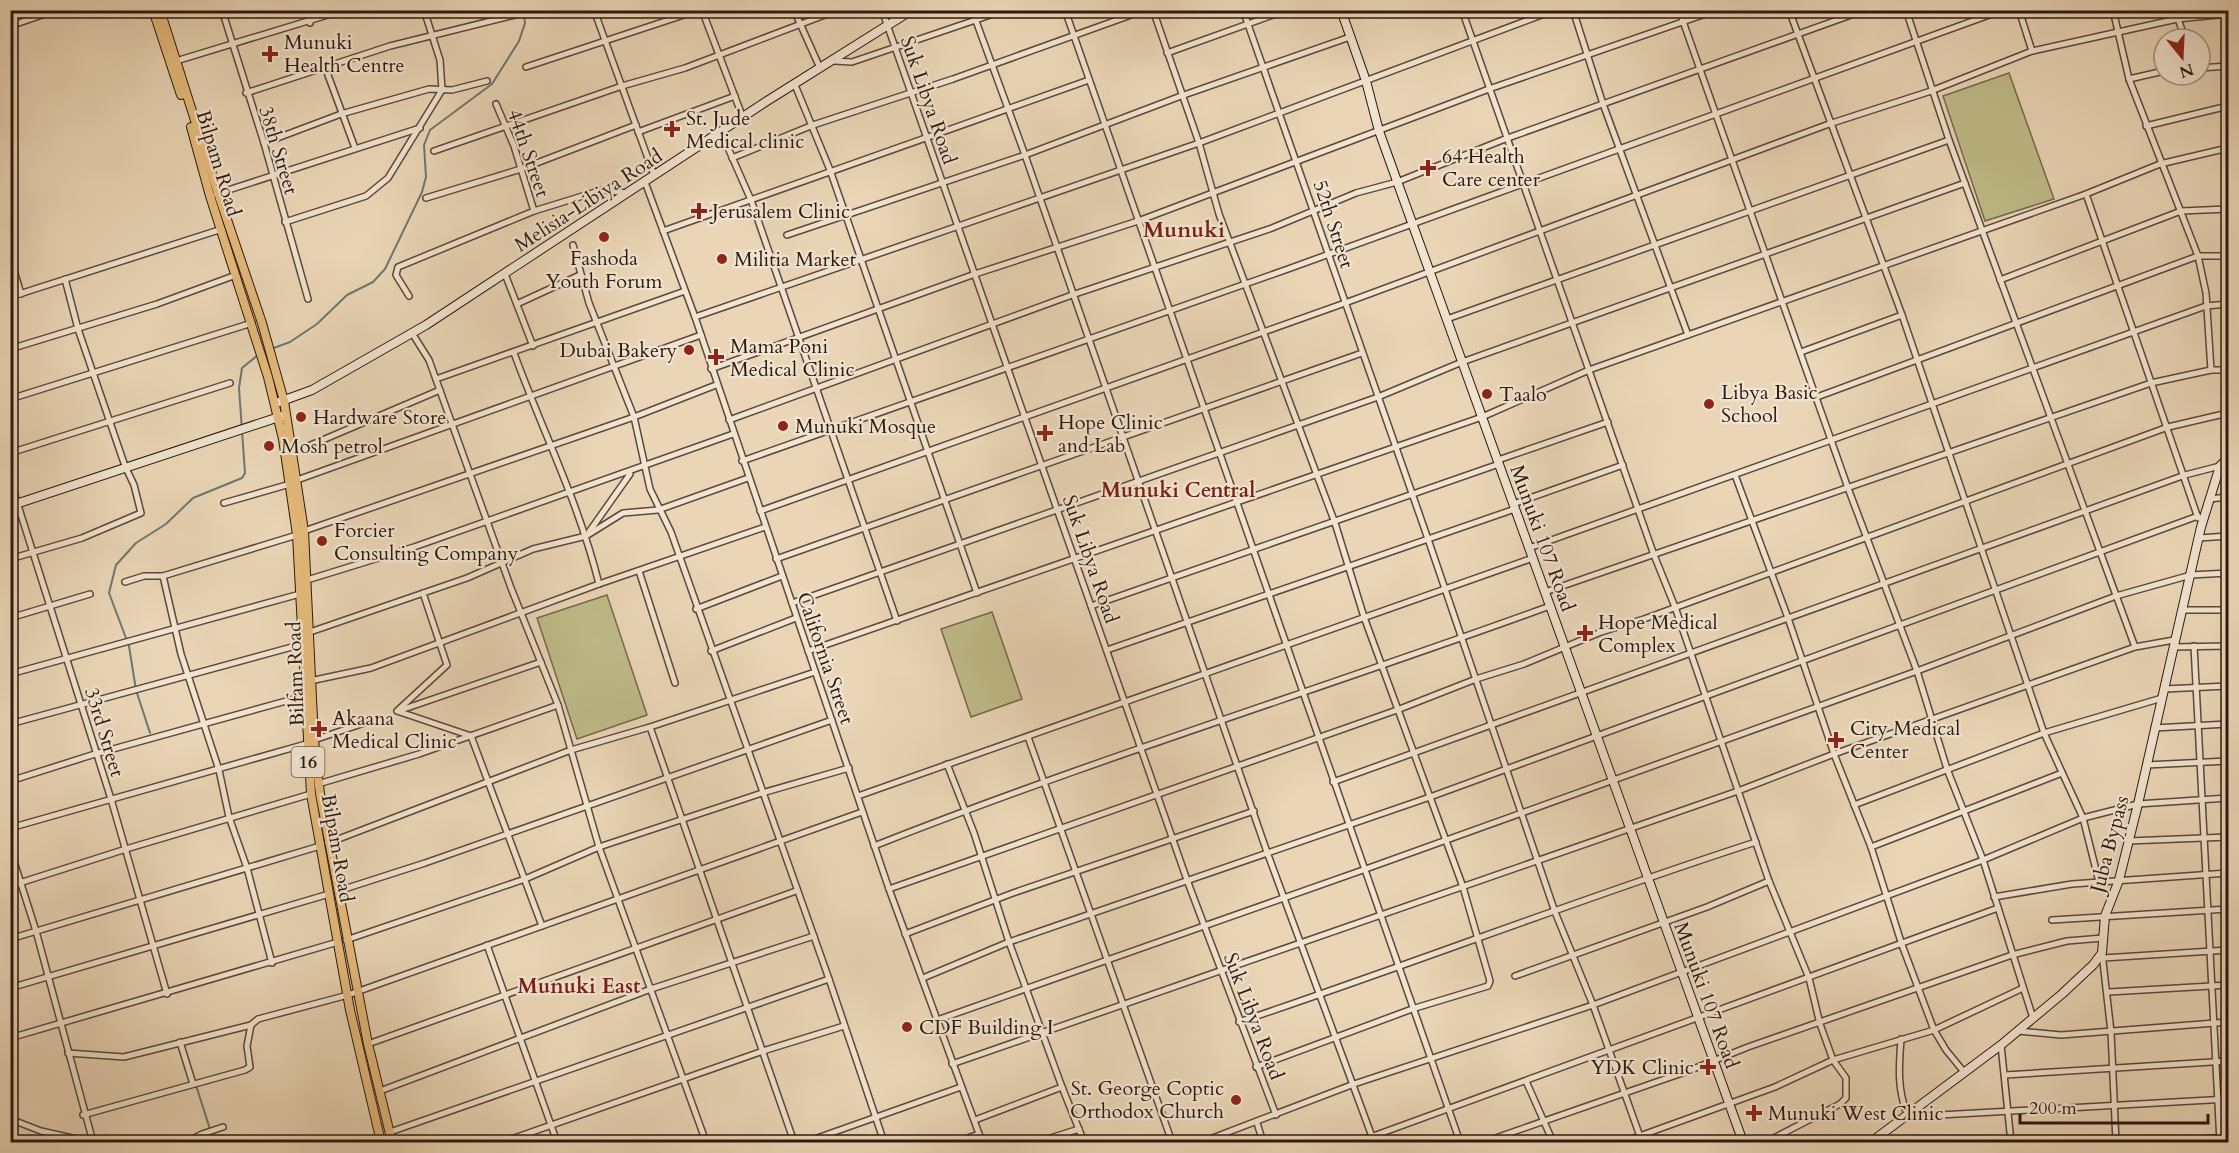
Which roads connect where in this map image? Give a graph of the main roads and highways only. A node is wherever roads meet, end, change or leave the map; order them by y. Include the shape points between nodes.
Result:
1 (153, 10) edge
2 (160, 10) edge
3 (912, 10) edge
4 (1341, 10) edge
5 (214, 195) junction
6 (284, 401) junction
7 (275, 404) junction
8 (282, 416) junction
9 (2228, 458) edge
10 (294, 482) junction
11 (14, 505) edge
12 (300, 533) junction
13 (308, 681) junction
14 (310, 742) junction
15 (324, 845) junction
16 (342, 941) junction
17 (381, 1143) edge
18 (392, 1143) edge
19 (1743, 1143) edge
20 (1871, 1143) edge

1 - 5 main road, Bilpam Road
2 - 5 main road, Bilpam Road
3 - 6 main road, Melisia-Libiya Road via 412,333 312,390
4 - 19 main road, Munuki 107 Road via 1397,182
5 - 6 main road, Bilpam Road via 262,323
5 - 7 main road, Bilpam Road / 16
6 - 7 main road, Melisia-Libiya Road
6 - 8 main road, Bilpam Road
7 - 8 main road, Bilpam Road / 16
8 - 10 main road, Bilpam Road / 16
8 - 10 main road, 16 via 292,453
8 - 11 main road
9 - 20 main road, Juba Bypass via 2220,466 2201,527 2138,804 2119,880 2105,916 2103,956 2001,1045
10 - 12 main road, Bilpam Road / 16
12 - 13 main road, Bilpam Road / 16 via 300,594
12 - 13 main road, Bilfam Road / 16 via 310,632
13 - 14 main road, Bilpam Road / 16
14 - 15 main road, Bilfam Road / 16
14 - 15 main road, Bilpam Road / 16 via 311,794
15 - 16 main road, Bilpam Road / 16
16 - 17 main road, Bilpam Road / 16 via 348,995
16 - 18 main road, 16

